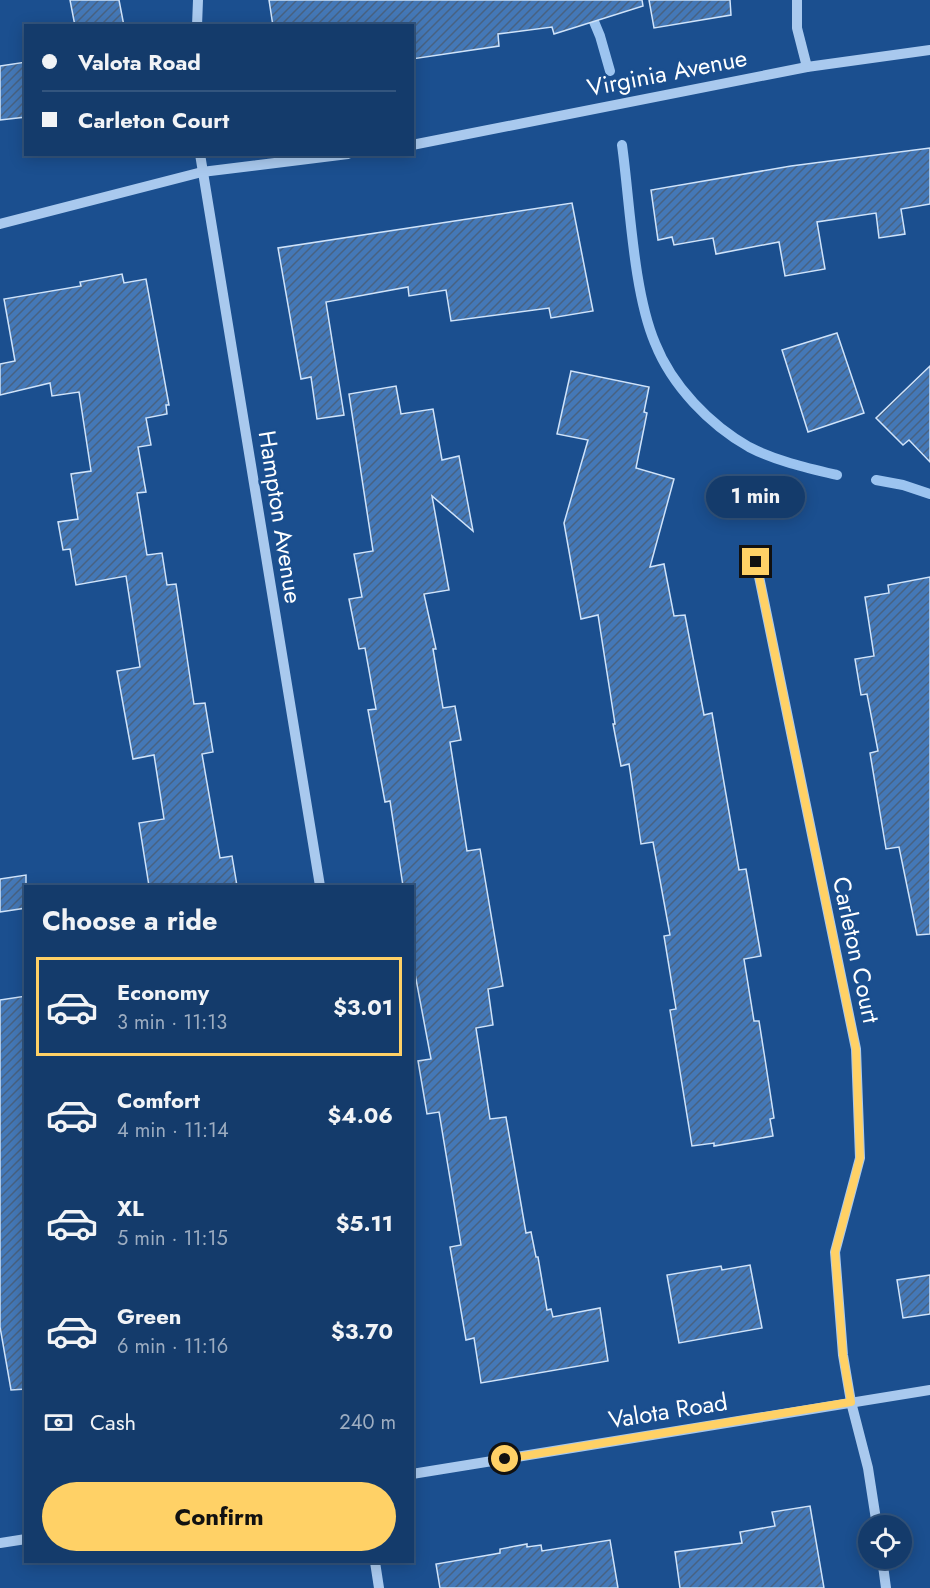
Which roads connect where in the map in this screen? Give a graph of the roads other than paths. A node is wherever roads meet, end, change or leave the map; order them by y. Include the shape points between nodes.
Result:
1 (198, 0) edge
2 (797, 0) edge
3 (197, 24) edge
4 (930, 50) edge
5 (807, 67) junction
6 (414, 145) edge
7 (200, 156) edge
8 (332, 156) edge
9 (202, 172) junction
10 (0, 224) edge
11 (756, 562) dead end
12 (320, 885) edge
13 (930, 1390) edge
14 (851, 1402) junction
15 (414, 1474) edge
16 (875, 1515) edge
17 (24, 1539) edge
18 (0, 1543) edge
19 (375, 1563) edge
20 (883, 1569) edge
21 (379, 1588) edge
22 (886, 1588) edge

1 - 3 street
2 - 5 street via 797,28
4 - 5 street, Virginia Avenue
5 - 6 street, Virginia Avenue
7 - 9 street, Hampton Avenue
8 - 9 street
9 - 10 street
9 - 12 street, Hampton Avenue
11 - 14 street, Carleton Court via 856,1049 860,1158 835,1252
13 - 14 street, Valota Road
14 - 15 street, Valota Road
14 - 16 street, Carleton Court
17 - 18 street
19 - 21 street
20 - 22 street

